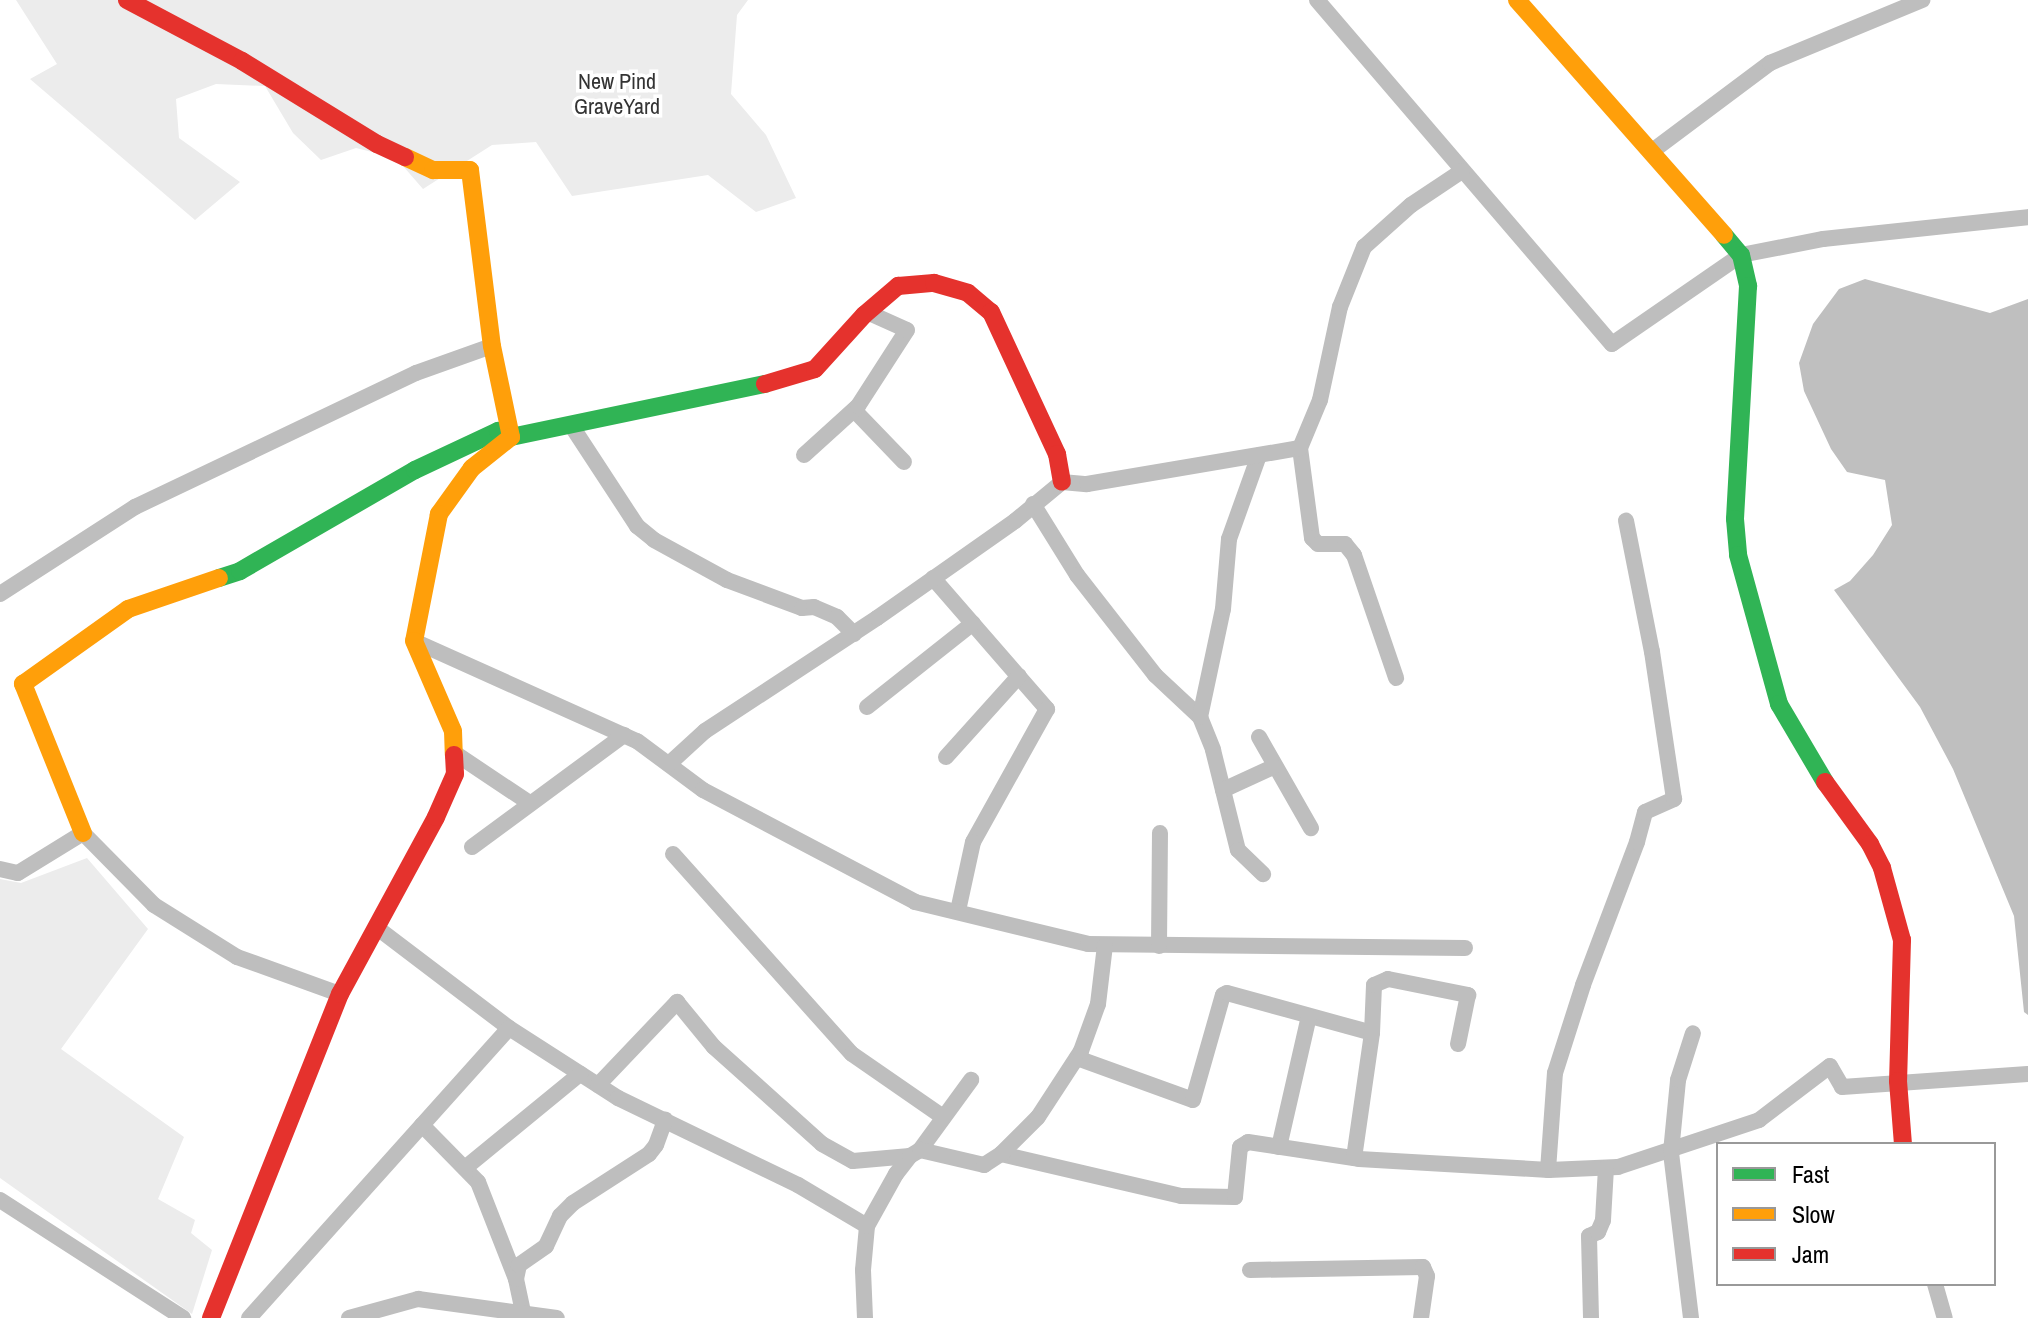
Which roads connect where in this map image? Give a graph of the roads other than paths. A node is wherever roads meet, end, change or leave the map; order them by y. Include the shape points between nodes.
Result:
1 (127, 0) edge
2 (1317, 0) edge
3 (1517, 0) edge
4 (1922, 0) edge
5 (1651, 152) junction
6 (1462, 171) junction
7 (2028, 217) edge
8 (1741, 255) junction
9 (867, 312) junction
10 (492, 346) junction
11 (854, 410) junction
12 (571, 425) junction
13 (511, 437) junction
14 (1300, 448) junction
15 (804, 455) dead end
16 (1259, 455) junction
17 (904, 462) dead end
18 (1062, 482) junction
19 (1033, 504) junction
20 (1626, 521) dead end
21 (933, 578) junction
22 (0, 594) edge
23 (973, 623) junction
24 (854, 634) junction
25 (414, 641) junction
26 (1019, 676) junction
27 (1396, 678) dead end
28 (867, 707) dead end
29 (1200, 717) junction
30 (624, 735) junction
31 (1259, 737) dead end
32 (453, 752) junction
33 (946, 757) dead end
34 (669, 764) junction
35 (1273, 767) junction
36 (1223, 790) junction
37 (528, 802) junction
38 (1311, 828) dead end
39 (83, 833) junction
40 (1160, 833) dead end
41 (472, 847) dead end
42 (673, 854) dead end
43 (0, 869) edge
44 (1263, 874) dead end
45 (958, 911) junction
46 (376, 927) junction
47 (1105, 945) junction
48 (1159, 946) junction
49 (1465, 948) dead end
50 (340, 994) junction
51 (1309, 1016) junction
52 (509, 1028) junction
53 (1372, 1033) junction
54 (1693, 1033) dead end
55 (1458, 1044) dead end
56 (1077, 1058) junction
57 (580, 1074) junction
58 (2028, 1074) edge
59 (971, 1080) dead end
60 (1898, 1081) junction
61 (598, 1085) junction
62 (943, 1117) junction
63 (665, 1120) junction
64 (422, 1125) junction
65 (1903, 1142) edge
66 (1279, 1147) junction
67 (1671, 1152) junction
68 (915, 1153) junction
69 (1001, 1154) junction
70 (1354, 1158) junction
71 (465, 1168) junction
72 (1606, 1168) junction
73 (1548, 1170) junction
74 (0, 1200) edge
75 (867, 1226) junction
76 (1250, 1270) dead end
77 (516, 1279) junction
78 (1936, 1286) edge
79 (523, 1312) junction
80 (502, 1313) edge
81 (183, 1318) edge
82 (211, 1318) edge
83 (249, 1318) edge
84 (349, 1318) edge
85 (557, 1318) edge
86 (865, 1318) edge
87 (1421, 1318) edge
88 (1591, 1318) edge
89 (1691, 1318) edge
90 (1945, 1318) edge

1 - 10 street via 242,61 377,144 433,170 470,170
2 - 6 street
3 - 5 street
4 - 5 street via 1770,63
5 - 8 street
6 - 8 street via 1612,344
6 - 14 street via 1411,205 1364,247 1340,307 1320,400
7 - 8 street via 1823,239
8 - 60 street via 1748,286 1735,519 1738,555 1779,704 1882,868 1902,940
9 - 11 street via 907,330
9 - 12 street via 815,369 756,387
9 - 18 street via 898,286 934,283 968,293 991,312 1057,454
10 - 13 street
10 - 22 street via 416,373 135,507
11 - 15 street
11 - 17 street
12 - 13 street
12 - 24 street via 637,526 654,540 727,580 837,617
13 - 25 street via 472,468 439,514
13 - 39 street via 498,431 415,470 240,571 128,609 23,684
14 - 16 street
14 - 27 street via 1312,538 1318,544 1345,544 1354,555
16 - 18 street via 1087,484
16 - 29 street via 1229,539 1223,609
18 - 19 street
19 - 21 street
19 - 29 street via 1077,575 1155,675
20 - 73 street via 1674,799 1645,812 1583,985 1555,1073
21 - 23 street
21 - 24 street
23 - 26 street
23 - 28 street
24 - 34 street via 705,731
25 - 30 street
25 - 32 street via 453,731
26 - 33 street
26 - 45 street via 1047,709 973,842
29 - 36 street
30 - 34 street
30 - 37 street
31 - 35 street
32 - 37 street
32 - 46 street via 455,774
34 - 45 street via 703,790 915,902
35 - 36 street
35 - 38 street
36 - 44 street via 1238,850
37 - 41 street
39 - 43 street via 18,873
39 - 50 street via 154,905 237,957
40 - 48 street
42 - 62 street via 852,1054
45 - 47 street
46 - 50 street
46 - 52 street
47 - 48 street
47 - 56 street via 1098,1004
48 - 49 street
50 - 82 street
51 - 53 street
51 - 56 street via 1223,995 1193,1100
51 - 66 street
52 - 57 street
52 - 64 street
53 - 55 street via 1374,985 1388,979 1468,995
53 - 70 street
54 - 67 street via 1678,1080
56 - 69 street via 1038,1117
57 - 61 street
57 - 71 street
58 - 60 street
59 - 62 street
60 - 65 street
60 - 67 street via 1842,1087 1830,1066 1759,1120
61 - 63 street
61 - 68 street via 677,1002 714,1047 822,1144 853,1161
62 - 68 street
63 - 75 street via 795,1183
63 - 77 street via 649,1154 560,1216 546,1246 519,1265
64 - 71 street
64 - 83 street
66 - 69 street via 1248,1142 1240,1147 1235,1197 1181,1196
66 - 70 street
67 - 72 street
67 - 89 street
68 - 69 street via 984,1165
68 - 75 street
70 - 73 street
71 - 77 street via 478,1182
72 - 73 street
72 - 88 street via 1603,1220 1598,1232 1589,1236
74 - 81 street
75 - 86 street
76 - 87 street via 1423,1267 1427,1276
77 - 79 street
78 - 90 street
79 - 80 street
79 - 85 street
80 - 84 street via 418,1299

